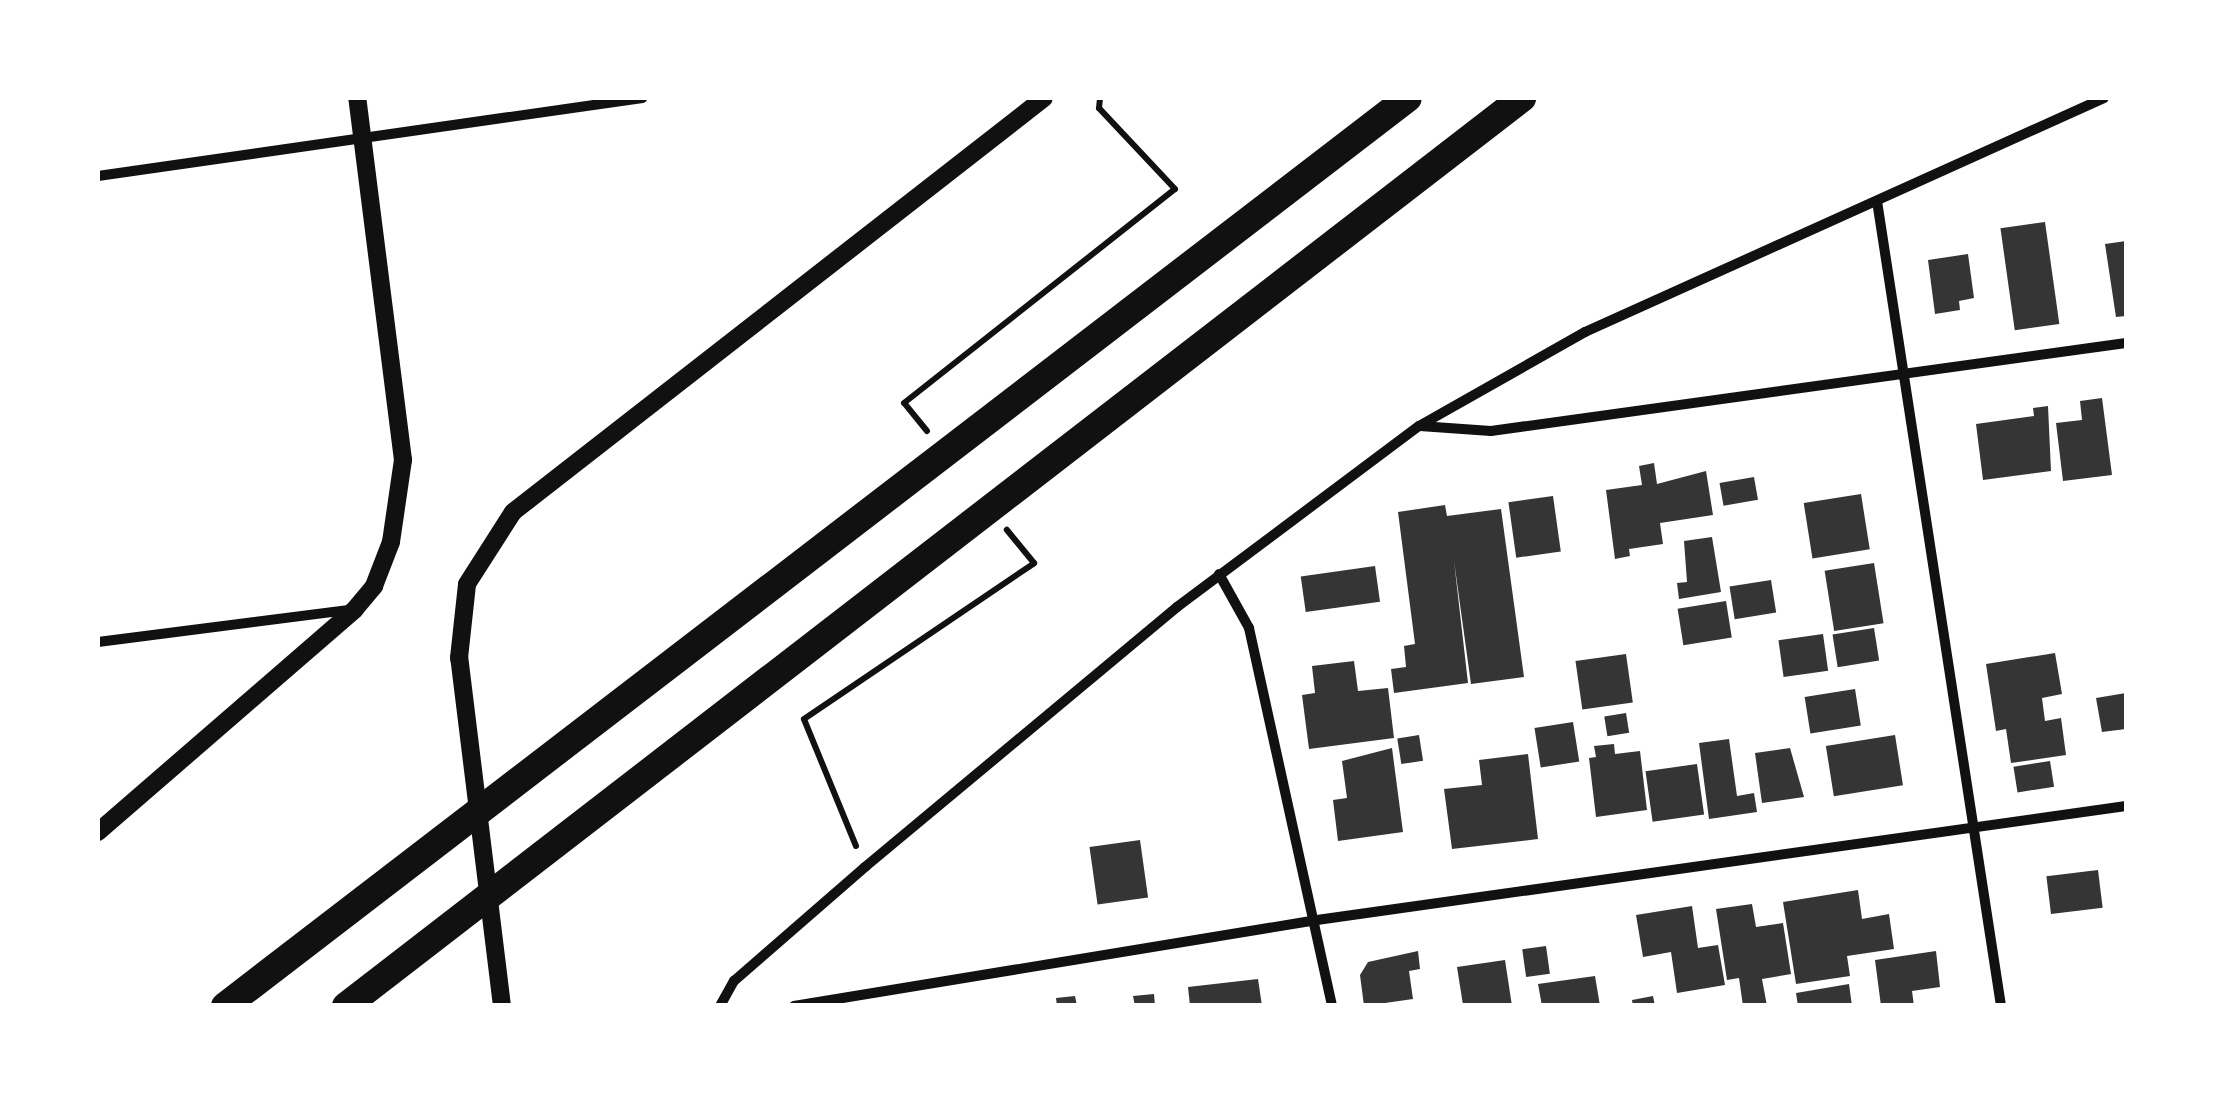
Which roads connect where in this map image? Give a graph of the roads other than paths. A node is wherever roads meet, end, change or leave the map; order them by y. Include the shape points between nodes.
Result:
1 (357, 98) edge
2 (642, 98) edge
3 (1044, 98) edge
4 (1408, 98) edge
5 (1522, 98) edge
6 (2104, 98) edge
7 (362, 138) junction
8 (98, 176) edge
9 (1878, 201) junction
10 (2126, 344) edge
11 (1903, 374) junction
12 (1419, 426) junction
13 (1219, 574) junction
14 (355, 609) junction
15 (98, 642) edge
16 (2126, 806) edge
17 (1977, 826) junction
18 (98, 832) edge
19 (1317, 920) junction
20 (225, 1006) edge
21 (346, 1006) edge
22 (502, 1006) edge
23 (720, 1006) edge
24 (794, 1006) edge
25 (1332, 1006) edge
26 (2001, 1006) edge

1 - 7 street
2 - 7 street
3 - 22 street via 513,512 467,584 458,658
4 - 20 highway
5 - 21 highway
6 - 9 street
7 - 8 street
7 - 14 street via 404,460 391,542 374,586
9 - 11 street
9 - 12 street via 1585,332
10 - 11 street
11 - 12 street via 1491,431
11 - 17 street
12 - 13 street
13 - 19 street via 1249,628
13 - 23 street via 865,866 734,981
14 - 15 street
14 - 18 street
16 - 17 street
17 - 19 street
17 - 26 street
19 - 24 street
19 - 25 street

